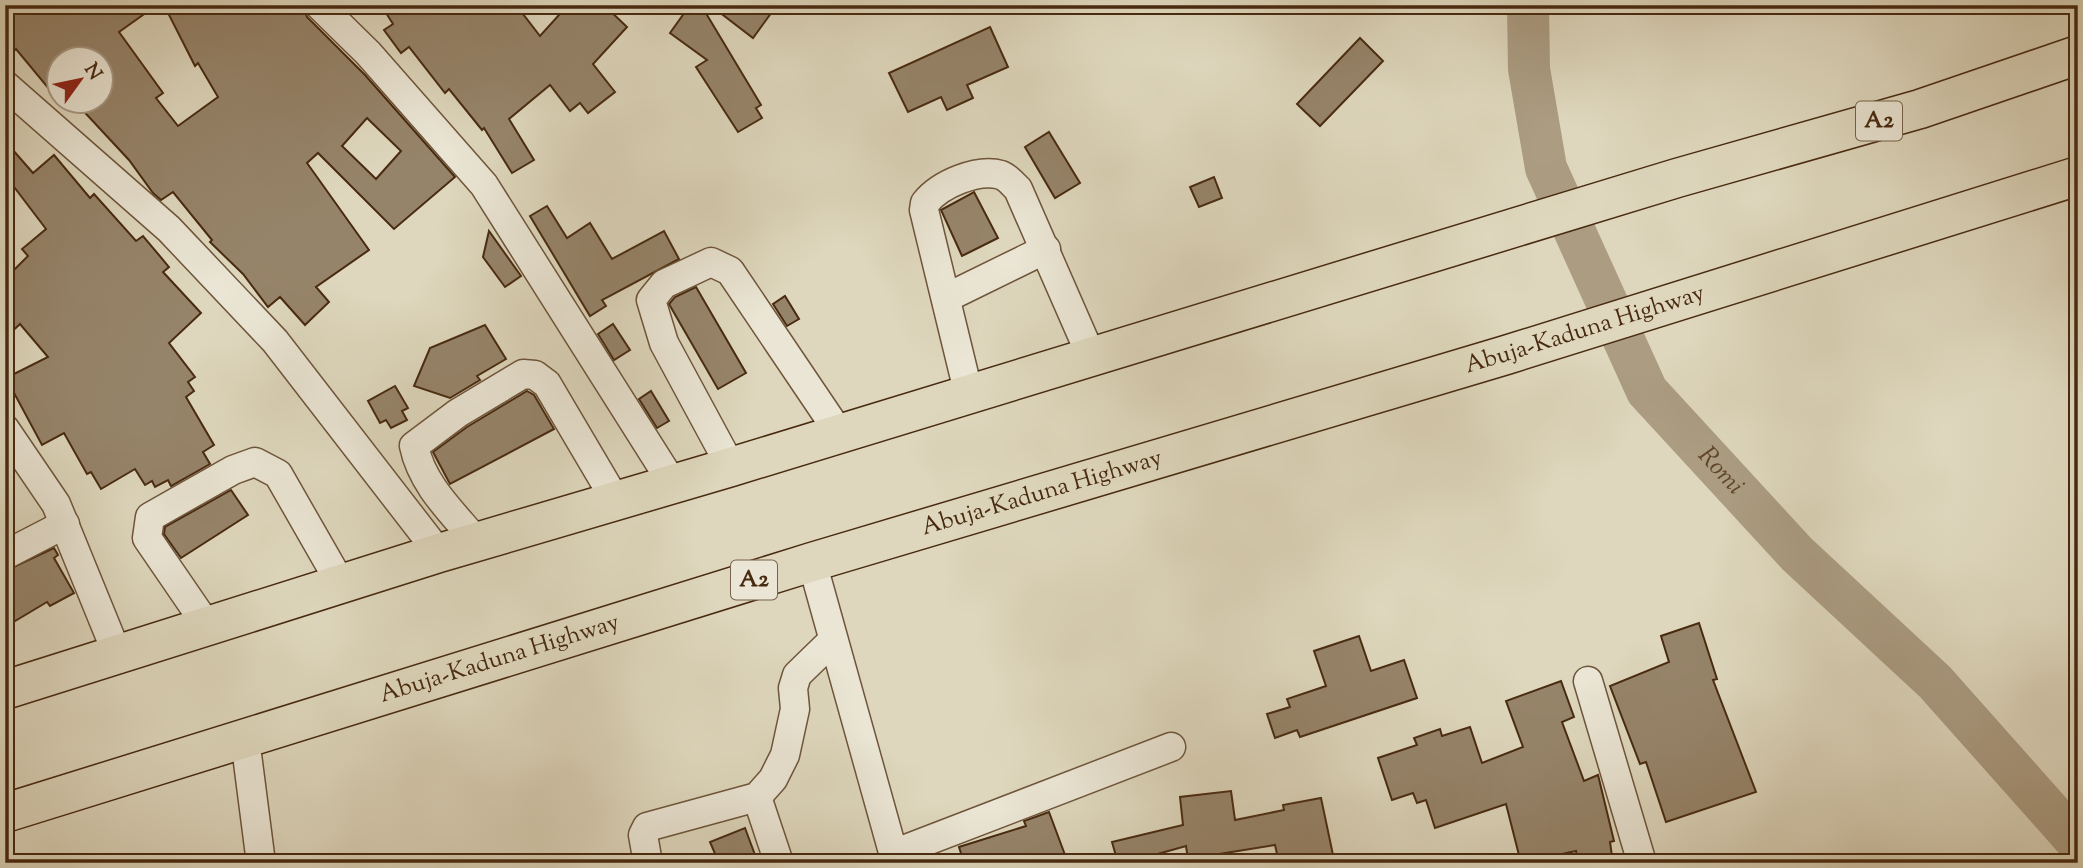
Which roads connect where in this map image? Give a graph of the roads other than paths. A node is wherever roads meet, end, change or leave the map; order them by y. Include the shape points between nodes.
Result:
1 (319, 5) edge
2 (2078, 55) edge
3 (9, 96) edge
4 (2078, 176) edge
5 (1046, 249) junction
6 (946, 298) junction
7 (1092, 358) junction
8 (970, 395) junction
9 (5, 429) edge
10 (840, 434) junction
11 (731, 467) junction
12 (673, 484) junction
13 (616, 501) junction
14 (65, 524) junction
15 (477, 542) junction
16 (439, 553) junction
17 (5, 555) edge
18 (811, 562) junction
19 (341, 584) junction
20 (208, 627) junction
21 (832, 641) junction
22 (118, 656) junction
23 (1588, 681) dead end
24 (5, 690) edge
25 (245, 739) junction
26 (1171, 747) dead end
27 (757, 797) junction
28 (5, 813) edge
29 (895, 858) edge
30 (261, 863) edge
31 (648, 863) edge
32 (779, 863) edge
33 (1642, 863) edge

1 - 12 street via 368,53 484,185
2 - 7 highway, A2 via 1920,109 1677,178
3 - 16 street via 169,229 275,341
4 - 18 highway, Abuja-Kaduna Highway / A2 via 1506,355
5 - 6 street
5 - 6 street via 1018,189 1003,175 980,173 939,190 925,202 924,211
5 - 7 street
6 - 8 street
7 - 8 highway, A2
8 - 10 highway, A2
9 - 14 street
10 - 11 highway, A2
10 - 11 street via 730,271 711,262 664,284 650,300 664,343
11 - 12 highway, A2
12 - 13 highway, A2
13 - 15 highway, A2
13 - 15 street via 547,384 536,375 523,374 414,446 434,491
14 - 17 street
14 - 22 street
15 - 16 highway, A2
16 - 19 highway, A2
18 - 21 street
18 - 25 highway, Abuja-Kaduna Highway / A2
19 - 20 highway, A2
19 - 20 street via 278,474 255,462 150,517 147,538
20 - 22 highway, A2
21 - 27 street via 797,675 785,755 774,779
21 - 29 street
22 - 24 highway, A2
23 - 33 street
25 - 28 highway, Abuja-Kaduna Highway / A2
25 - 30 street
26 - 29 street
27 - 31 street via 647,827 643,835
27 - 32 street

